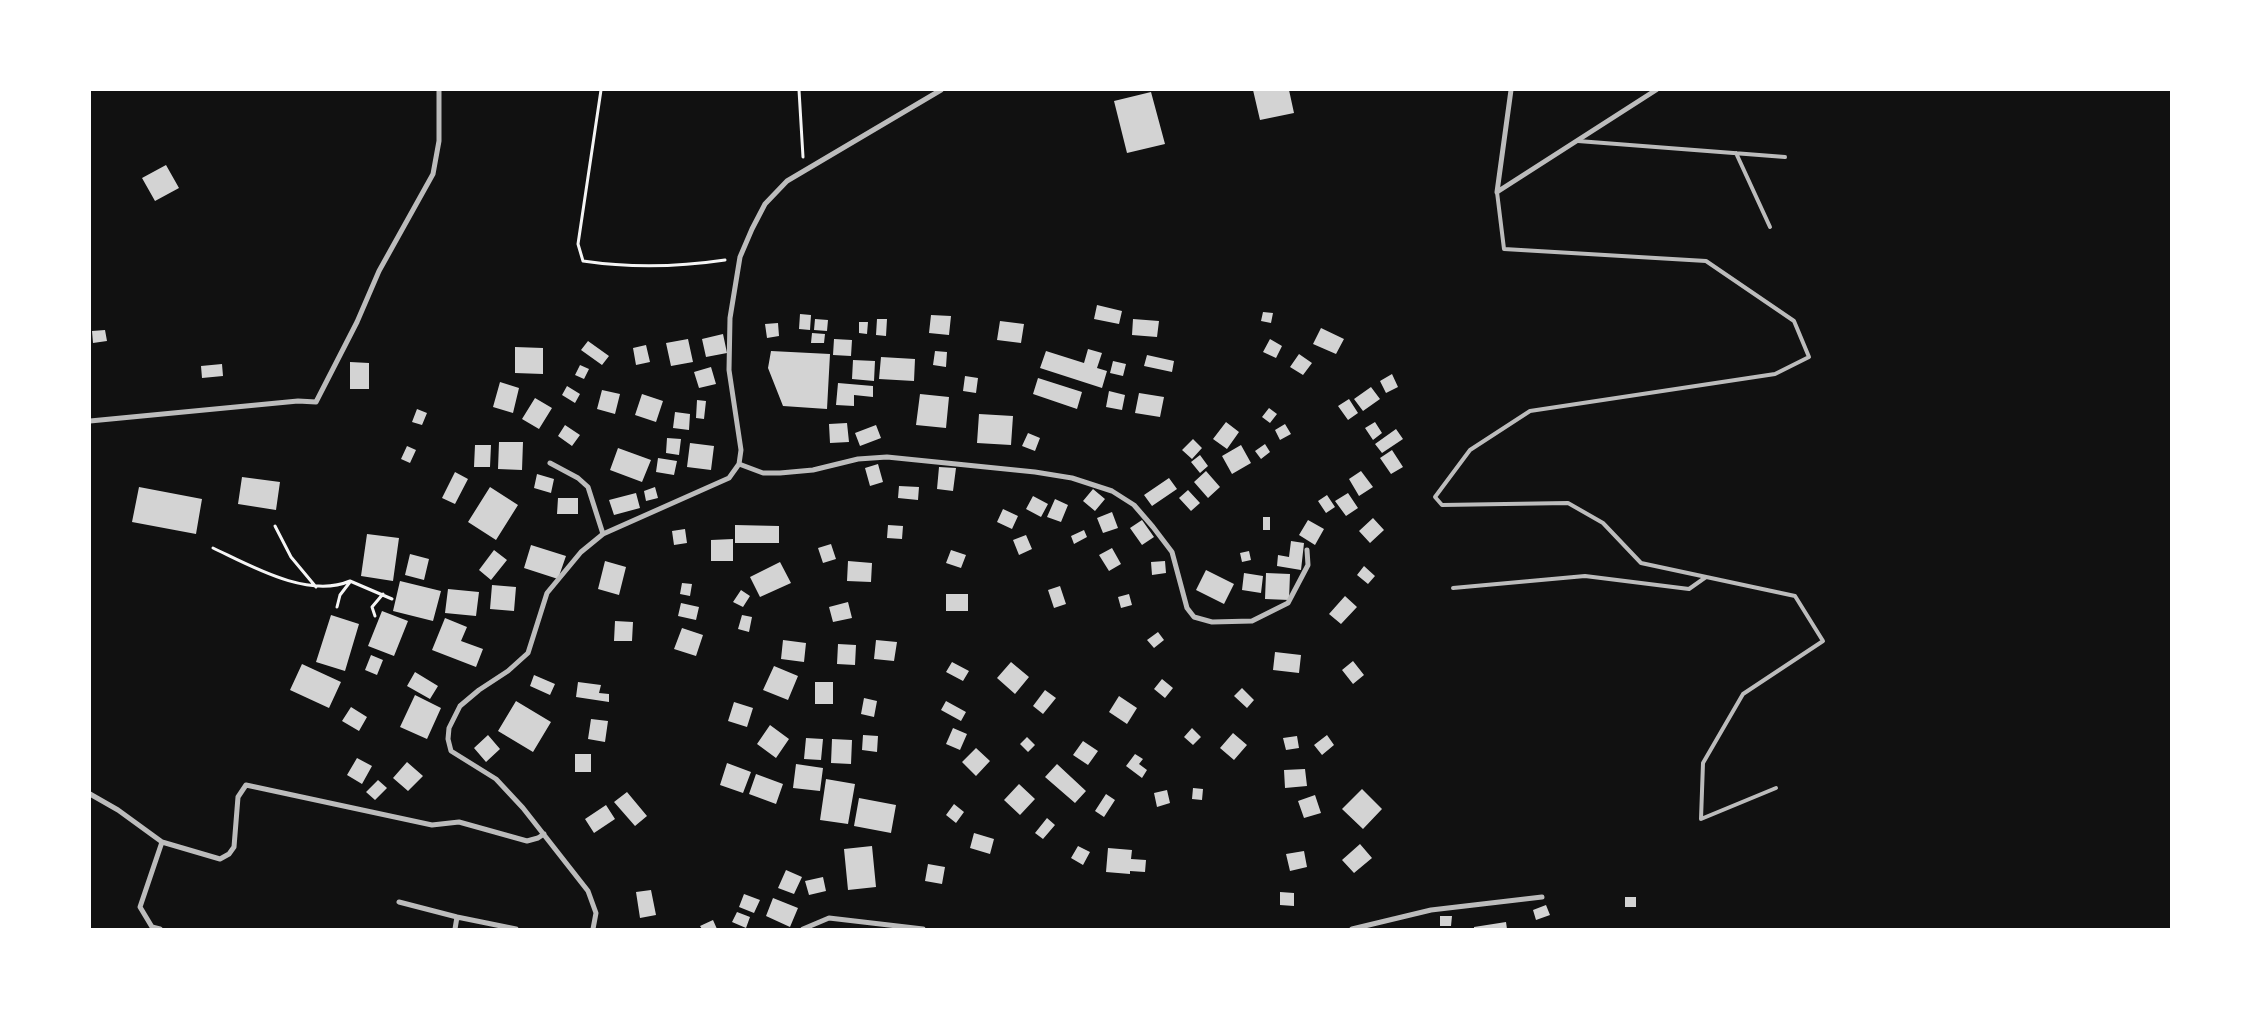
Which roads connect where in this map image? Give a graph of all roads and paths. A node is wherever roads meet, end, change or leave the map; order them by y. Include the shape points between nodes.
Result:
1 (439, 90) edge
2 (601, 90) edge
3 (799, 90) edge
4 (941, 90) edge
5 (1511, 90) edge
6 (1656, 90) edge
7 (1578, 141) junction
8 (1736, 153) junction
9 (1786, 157) dead end
10 (804, 170) junction
11 (1497, 192) junction
12 (1770, 227) dead end
13 (740, 257) junction
14 (90, 421) edge
15 (550, 463) dead end
16 (739, 464) junction
17 (275, 526) dead end
18 (603, 534) junction
19 (213, 548) dead end
20 (1307, 550) dead end
21 (1706, 577) junction
22 (350, 582) junction
23 (317, 587) junction
24 (1453, 588) dead end
25 (383, 594) junction
26 (392, 599) dead end
27 (338, 607) dead end
28 (375, 616) dead end
29 (1776, 788) dead end
30 (90, 794) edge
31 (544, 834) junction
32 (162, 842) junction
33 (1542, 897) dead end
34 (399, 902) dead end
35 (457, 918) junction
36 (160, 929) edge
37 (455, 929) edge
38 (516, 929) edge
39 (593, 929) edge
40 (803, 929) edge
41 (923, 929) edge
42 (1352, 929) edge

1 - 14 street via 439,141 433,174 379,271 316,402 298,401
2 - 13 path via 578,244 582,261 620,266 692,265
3 - 10 path
4 - 10 street
5 - 11 street
6 - 7 street
7 - 8 lane
7 - 11 street
8 - 9 lane
8 - 12 lane
10 - 13 street via 787,181 766,204
11 - 21 lane via 1504,249 1706,261 1794,321 1808,356 1775,374 1530,411 1470,450 1435,497 1442,505 1568,502 1604,523 1642,563
13 - 16 street via 730,318 729,370 741,450
15 - 18 street via 588,487
16 - 18 street via 729,478
16 - 20 street via 763,473 780,473 887,457 1035,472 1072,478 1112,491 1134,505 1172,552 1187,608 1194,617 1212,622 1252,621 1288,603 1308,565
17 - 23 path via 291,557
18 - 31 street via 581,552 547,593 528,653 460,706 449,728 451,751 496,779
19 - 23 path via 279,578
21 - 24 lane via 1689,588 1585,576
21 - 29 lane via 1794,596 1823,641 1743,694 1704,763 1701,819
22 - 23 path
22 - 25 path
22 - 27 path via 340,595
25 - 26 path
25 - 28 path via 372,607
30 - 32 street
31 - 32 street via 527,840 459,822 432,825 246,785 238,797 234,847 229,854 220,858
31 - 39 street via 588,891 596,913
32 - 36 street via 140,907 152,926
33 - 42 street via 1431,910
34 - 35 street
35 - 37 street
35 - 38 street
40 - 41 street via 829,918

